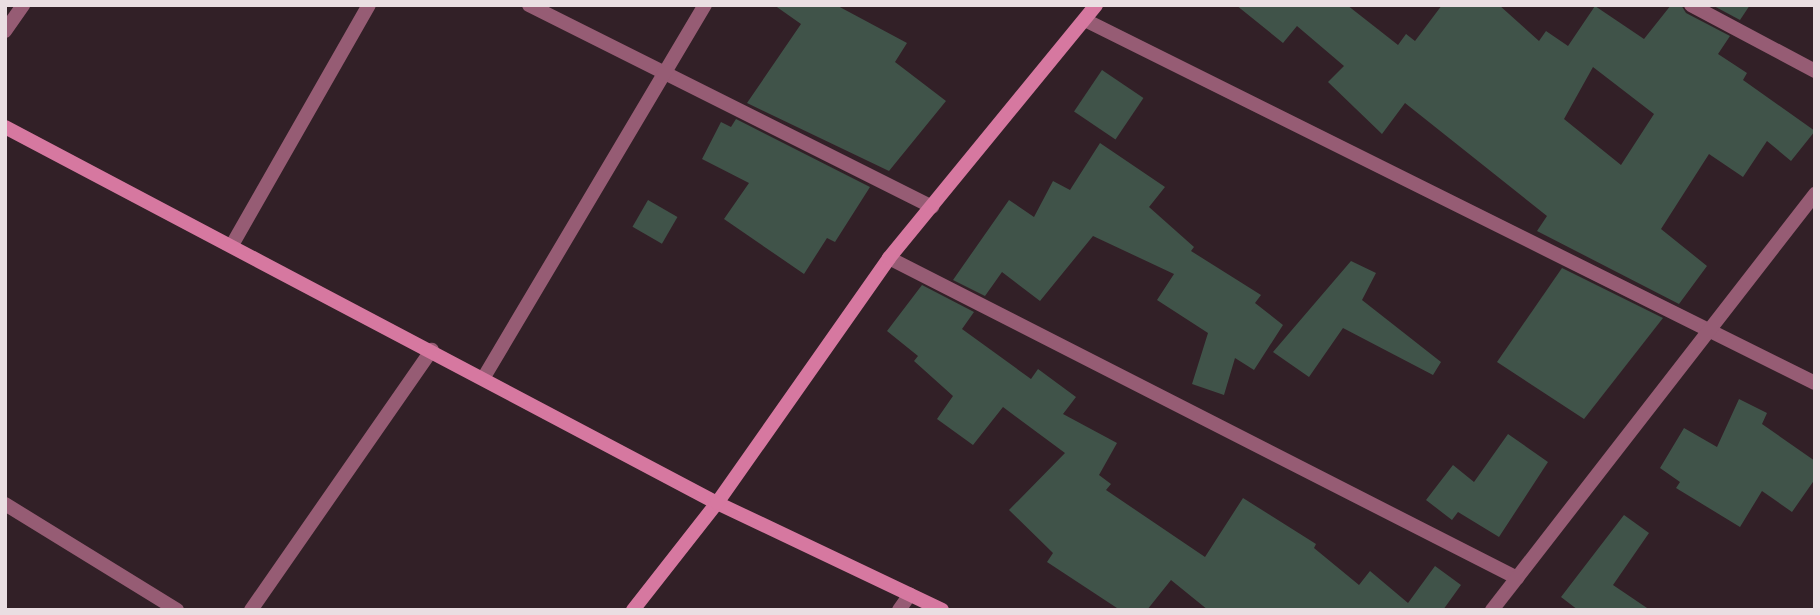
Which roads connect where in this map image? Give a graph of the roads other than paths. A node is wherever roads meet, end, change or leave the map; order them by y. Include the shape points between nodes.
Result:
1 (23, 5) edge
2 (369, 5) edge
3 (529, 5) edge
4 (705, 5) edge
5 (1096, 5) edge
6 (1691, 5) edge
7 (1085, 20) junction
8 (5, 31) edge
9 (1815, 71) edge
10 (664, 73) junction
11 (5, 127) edge
12 (1815, 194) edge
13 (932, 207) junction
14 (232, 245) junction
15 (890, 258) junction
16 (1710, 329) junction
17 (432, 350) junction
18 (484, 376) junction
19 (1815, 383) edge
20 (717, 503) junction
21 (5, 504) edge
22 (1517, 578) junction
23 (910, 594) junction
24 (177, 610) edge
25 (251, 610) edge
26 (633, 610) edge
27 (899, 610) edge
28 (942, 610) edge
29 (1492, 610) edge

1 - 8 street
2 - 14 street
3 - 10 street
4 - 10 street
5 - 7 street
6 - 9 street
7 - 13 street
7 - 16 street
10 - 13 street
10 - 18 street
11 - 14 street
12 - 16 street
13 - 15 street
14 - 17 street
15 - 20 street
15 - 22 street
16 - 19 street
16 - 22 street
17 - 18 street
17 - 25 street
18 - 20 street
20 - 23 street
20 - 26 street
21 - 24 street
22 - 29 street
23 - 27 street
23 - 28 street

